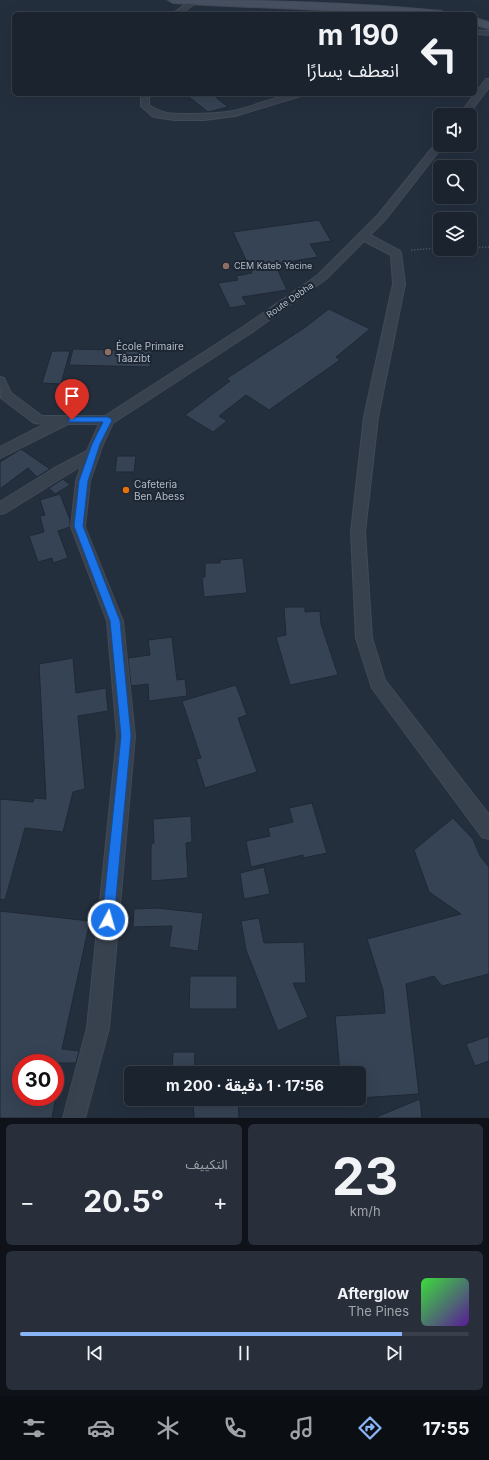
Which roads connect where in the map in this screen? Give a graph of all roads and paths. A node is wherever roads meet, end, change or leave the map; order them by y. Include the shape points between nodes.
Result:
1 (174, 0) edge
2 (194, 2) junction
3 (179, 12) edge
4 (425, 12) edge
5 (477, 22) edge
6 (489, 26) edge
7 (477, 32) edge
8 (489, 33) edge
9 (489, 81) edge
10 (146, 96) edge
11 (291, 96) edge
12 (468, 108) edge
13 (434, 152) edge
14 (363, 236) junction
15 (489, 247) edge
16 (433, 248) edge
17 (477, 248) edge
18 (396, 253) junction
19 (0, 381) edge
20 (72, 420) junction
21 (108, 420) junction
22 (0, 453) edge
23 (93, 454) junction
24 (0, 509) edge
25 (489, 830) edge
26 (74, 1118) edge

1 - 2 street
2 - 3 street
2 - 4 street via 391,8
5 - 6 street
7 - 8 street
9 - 12 street
10 - 11 street via 145,106 155,114 204,117 235,113
13 - 14 street, Route Debha via 382,217
14 - 18 street
14 - 21 street, Route Debha via 322,277 247,330
15 - 17 path
16 - 18 path
18 - 25 street via 399,284 371,417 358,532 364,638 378,683
19 - 20 street via 5,395 39,420
20 - 21 street
20 - 22 street via 39,432
21 - 23 street
23 - 24 street
23 - 26 street via 83,481 78,526 115,621 126,736 98,1028

